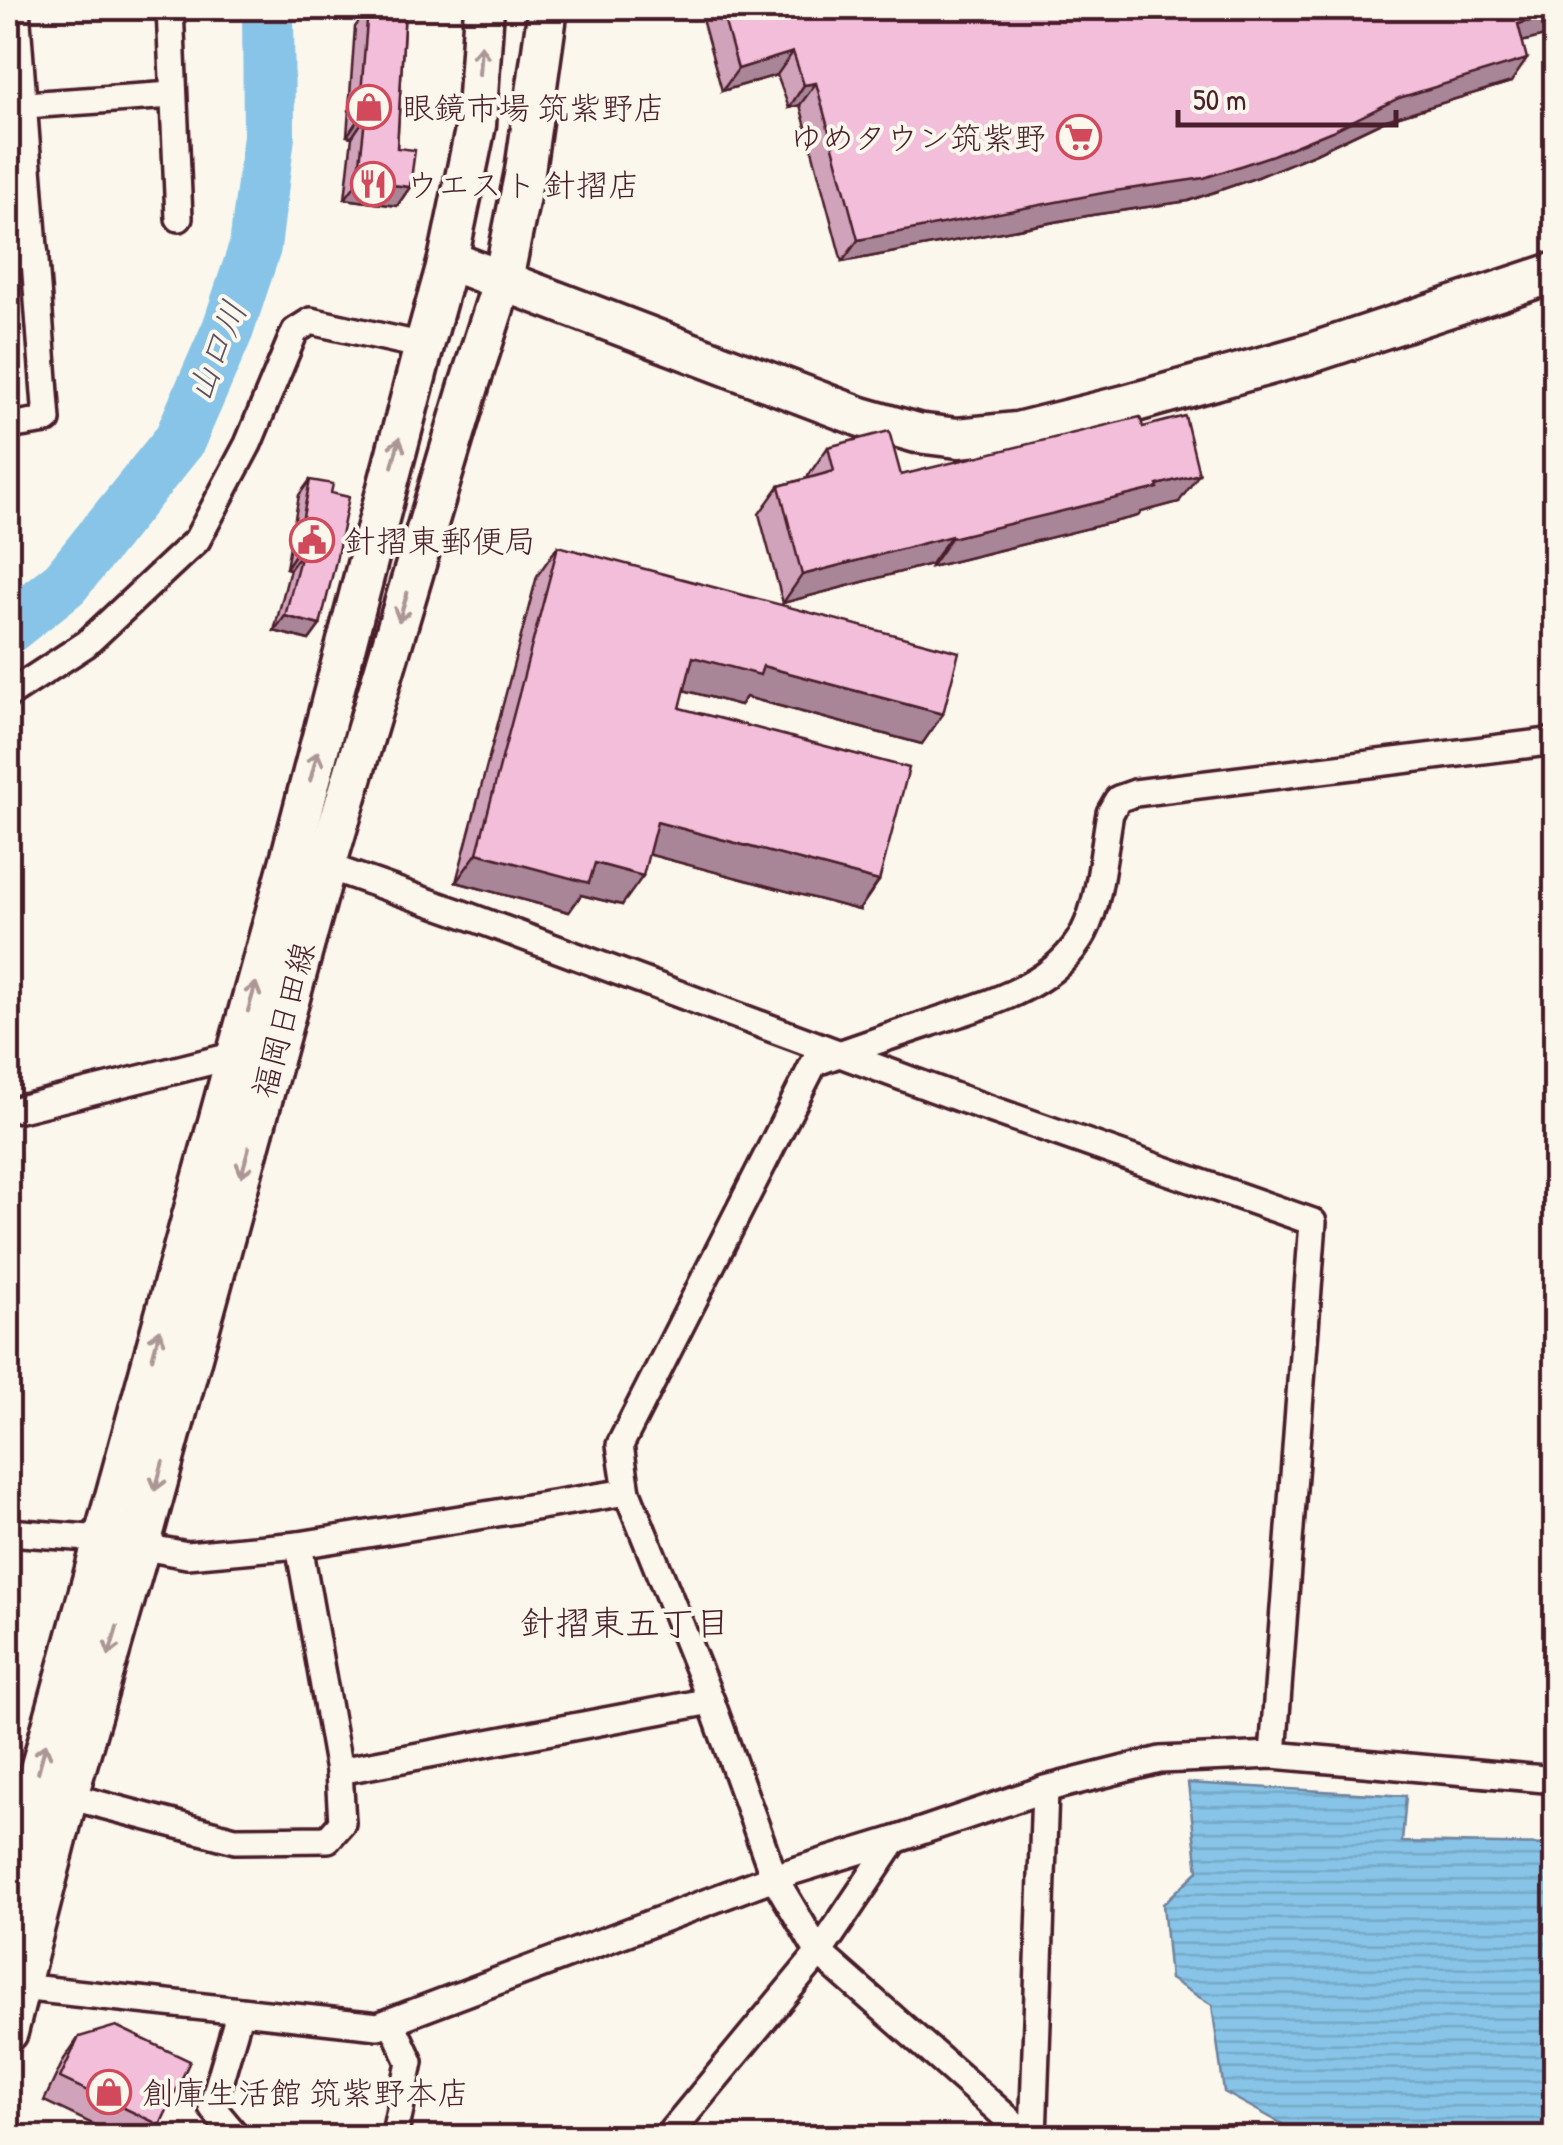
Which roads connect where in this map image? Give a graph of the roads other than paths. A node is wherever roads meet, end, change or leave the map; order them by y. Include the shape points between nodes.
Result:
1 (16, 8) edge
2 (170, 8) edge
3 (484, 8) edge
4 (548, 8) edge
5 (18, 93) edge
6 (174, 96) junction
7 (179, 218) dead end
8 (35, 254) junction
9 (8, 257) edge
10 (448, 260) junction
11 (1556, 272) edge
12 (503, 280) junction
13 (424, 346) junction
14 (8, 426) edge
15 (8, 695) edge
16 (1556, 741) edge
17 (308, 863) junction
18 (838, 1054) junction
19 (254, 1059) junction
20 (20, 1108) dead end
21 (626, 1492) junction
22 (8, 1532) edge
23 (102, 1539) junction
24 (299, 1545) junction
25 (140, 1547) junction
26 (711, 1701) junction
27 (1273, 1755) junction
28 (339, 1770) junction
29 (1556, 1780) edge
30 (1045, 1789) junction
31 (68, 1796) junction
32 (895, 1840) junction
33 (774, 1878) junction
34 (8, 1886) edge
35 (819, 1953) junction
36 (14, 1986) edge
37 (240, 2011) junction
38 (390, 2021) junction
39 (8, 2032) edge
40 (238, 2138) edge
41 (394, 2138) edge
42 (666, 2138) edge
43 (1032, 2138) edge

1 - 5 street
2 - 6 street
10 -> 3 main road, 福岡日田線 via 476,125
4 - 12 main road, 福岡日田線
5 - 6 street
5 - 8 street
6 - 7 street
8 - 9 street
8 - 14 street via 47,420
10 - 12 main road
10 - 13 main road, 福岡日田線
11 - 12 main road via 1308,354 1125,405 1017,432 958,438 861,417
12 -> 17 main road, 福岡日田線
13 - 15 street via 311,321 295,332 248,444 197,540 86,644
17 -> 13 main road, 福岡日田線
16 - 18 street via 1118,799 1092,913 1055,967 1013,995
17 - 18 street via 481,920
17 - 19 main road, 福岡日田線
18 - 21 street via 814,1063 620,1446
18 - 27 street via 1313,1222
19 - 20 street
23 -> 19 main road, 福岡日田線
19 -> 25 main road, 福岡日田線
21 - 24 street
21 - 26 street
22 - 23 street
23 - 25 street
34 -> 23 main road, 福岡日田線
24 - 25 street via 187,1556
24 - 28 street
25 -> 31 main road, 福岡日田線
26 - 28 street
26 - 33 street
27 - 29 street
27 - 30 street via 1160,1760
28 - 31 street via 342,1823 328,1839 235,1840
30 - 32 street
30 - 43 street
31 - 36 main road, 福岡日田線
32 - 33 street
32 - 35 street
33 - 35 street
33 - 38 street
35 - 42 street
35 - 43 street
36 - 37 street
36 - 39 main road, 福岡日田線
37 - 38 street via 378,2026
37 - 40 street via 212,2107
38 - 41 street via 410,2062

